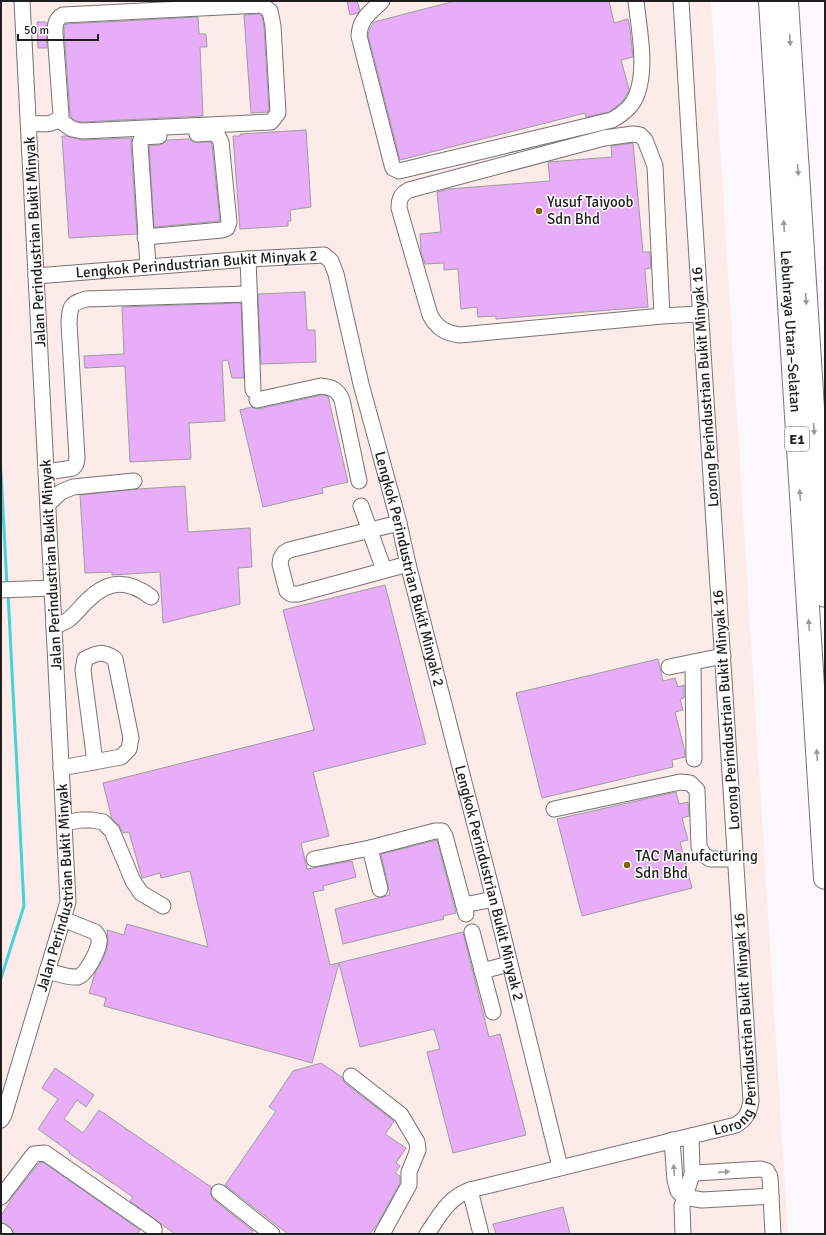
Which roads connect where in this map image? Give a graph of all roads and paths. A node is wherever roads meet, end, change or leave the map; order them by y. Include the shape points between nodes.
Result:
1 (22, 1) edge
2 (382, 1) edge
3 (636, 1) edge
4 (681, 1) edge
5 (770, 1) edge
6 (787, 1) edge
7 (59, 120) junction
8 (28, 124) junction
9 (146, 237) junction
10 (248, 259) junction
11 (148, 266) junction
12 (36, 276) junction
13 (250, 294) junction
14 (700, 314) junction
15 (662, 316) junction
16 (361, 384) junction
17 (340, 394) junction
18 (47, 472) junction
19 (359, 480) dead end
20 (134, 481) dead end
21 (48, 504) junction
22 (361, 506) dead end
23 (399, 523) junction
24 (370, 530) junction
25 (408, 564) junction
26 (384, 570) junction
27 (46, 588) junction
28 (1, 590) edge
29 (825, 596) edge
30 (151, 597) dead end
31 (54, 626) junction
32 (723, 656) junction
33 (693, 662) junction
34 (669, 667) dead end
35 (694, 759) dead end
36 (96, 762) junction
37 (61, 768) junction
38 (554, 809) dead end
39 (64, 823) junction
40 (370, 848) junction
41 (314, 859) dead end
42 (736, 859) junction
43 (825, 878) edge
44 (380, 889) dead end
45 (494, 898) junction
46 (163, 906) dead end
47 (63, 919) junction
48 (472, 932) dead end
49 (510, 964) junction
50 (47, 971) junction
51 (482, 971) junction
52 (493, 1012) dead end
53 (351, 1076) dead end
54 (1, 1120) edge
55 (691, 1136) junction
56 (672, 1140) junction
57 (560, 1167) junction
58 (692, 1171) junction
59 (470, 1190) junction
60 (219, 1192) dead end
61 (770, 1196) junction
62 (1, 1197) edge
63 (684, 1197) junction
64 (1, 1231) edge
65 (5, 1234) edge
66 (154, 1234) edge
67 (272, 1234) edge
68 (382, 1234) edge
69 (427, 1234) edge
70 (481, 1234) edge
71 (683, 1234) edge
72 (773, 1234) edge

1 - 8 street, Jalan Perindustrian Bukit Minyak
2 - 3 street via 364,18 359,26 359,36 392,165 399,171 612,120 622,114 637,94 642,64
4 - 14 street, Lorong Perindustrian Bukit Minyak 16
43 -> 5 highway, Lebuhraya Utara–Selatan / E1
6 -> 29 highway, Lebuhraya Utara–Selatan / E1
7 - 7 street via 72,129 82,131 271,122 278,113 270,11 262,5 63,15 55,24 62,108
7 - 8 street via 54,123
8 - 12 street, Jalan Perindustrian Bukit Minyak
9 - 9 street via 140,143 142,137 213,133 218,136 221,142 229,222 227,228
9 - 11 street
10 - 11 street, Lengkok Perindustrian Bukit Minyak 2
10 - 13 street
10 - 16 street, Lengkok Perindustrian Bukit Minyak 2 via 324,255 331,261
11 - 12 street, Lengkok Perindustrian Bukit Minyak 2
12 - 18 street, Jalan Perindustrian Bukit Minyak
13 - 17 street via 255,395 321,386 331,387
13 - 18 street via 86,299 74,302 70,310 69,323 77,458 73,468
14 - 15 street
14 - 32 street, Lorong Perindustrian Bukit Minyak 16
15 - 15 street via 655,166 645,140 640,135 597,140 409,190 400,197 399,208 430,315 442,330 450,334
16 - 17 street
16 - 23 street, Lengkok Perindustrian Bukit Minyak 2
17 - 19 street
18 - 21 street, Jalan Perindustrian Bukit Minyak
20 - 21 street via 73,487 61,492
21 - 27 street, Jalan Perindustrian Bukit Minyak
22 - 24 street
23 - 24 street
23 - 25 street, Lengkok Perindustrian Bukit Minyak 2
24 - 26 street
24 - 26 street via 284,553 280,564 287,591 298,594
25 - 26 street
25 - 45 street, Lengkok Perindustrian Bukit Minyak 2
27 - 28 street
27 - 31 street, Jalan Perindustrian Bukit Minyak
30 - 31 street via 140,588 129,584 116,584 101,589 69,619
31 - 37 street, Jalan Perindustrian Bukit Minyak
32 - 33 street
32 - 42 street, Lorong Perindustrian Bukit Minyak 16
33 - 34 street
33 - 35 street
36 - 36 street via 121,757 129,749 131,738 116,659 107,653 96,653 85,659 83,670
36 - 37 street
37 - 39 street, Jalan Perindustrian Bukit Minyak
38 - 42 street via 680,782 690,783 697,790 699,847 710,859
39 - 46 street via 81,820 103,822 112,831 133,881 141,893
39 - 47 street, Jalan Perindustrian Bukit Minyak via 68,902
40 - 41 street
40 - 44 street
40 - 45 street via 436,830 442,831 465,910
42 - 55 street, Lorong Perindustrian Bukit Minyak 16 via 751,1102 747,1116 736,1125
45 - 49 street, Lengkok Perindustrian Bukit Minyak 2
47 - 50 street, Jalan Perindustrian Bukit Minyak
47 - 50 street via 95,932 100,942 84,974 78,977
48 - 51 street
49 - 51 street
49 - 57 street, Lengkok Perindustrian Bukit Minyak 2
50 - 54 street, Jalan Perindustrian Bukit Minyak
51 - 52 street
53 - 68 street via 401,1114 418,1142 418,1150 409,1172 409,1185
55 - 56 street, Lorong Perindustrian Bukit Minyak 16
55 - 58 street
56 - 57 street, Lorong Perindustrian Bukit Minyak 16
63 -> 56 street via 678,1191 675,1180
57 - 59 street, Lorong Perindustrian Bukit Minyak 16
58 -> 61 street via 699,1173 764,1170 770,1177
58 - 63 street
59 - 69 street, Lorong Perindustrian Bukit Minyak 16 via 452,1199
59 - 70 street
60 - 67 street
61 - 63 street via 702,1200
61 - 72 street
62 - 66 street via 34,1154 45,1153 150,1226 154,1229
63 - 71 street
64 - 65 street

